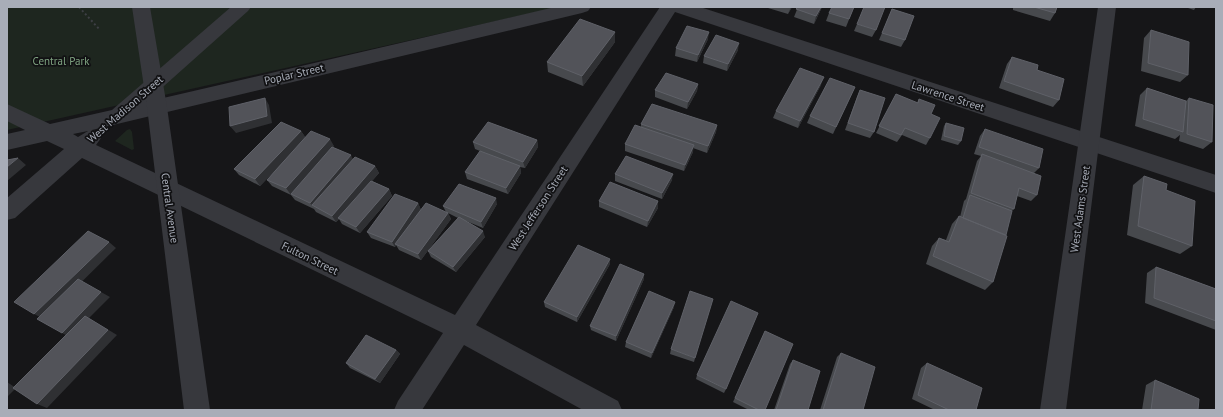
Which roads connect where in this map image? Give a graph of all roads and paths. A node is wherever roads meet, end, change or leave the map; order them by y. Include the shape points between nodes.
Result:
1 (79, 7) edge
2 (141, 7) edge
3 (242, 7) edge
4 (582, 7) edge
5 (669, 7) edge
6 (680, 7) edge
7 (1107, 7) edge
8 (100, 30) dead end
9 (153, 84) junction
10 (157, 107) junction
11 (7, 112) edge
12 (118, 115) junction
13 (48, 132) junction
14 (7, 142) edge
15 (1089, 142) junction
16 (80, 147) junction
17 (1216, 184) edge
18 (167, 189) junction
19 (7, 211) edge
20 (459, 329) junction
21 (197, 410) edge
22 (407, 410) edge
23 (609, 410) edge
24 (1053, 410) edge

1 - 8 path
2 - 9 street, Central Avenue
3 - 9 street, West Madison Street
4 - 10 street, Poplar Street
5 - 20 street, West Jefferson Street
6 - 15 street, Lawrence Street
7 - 15 street, West Adams Street
9 - 10 street, Central Avenue
9 - 12 street, West Madison Street
10 - 12 street, Poplar Street
10 - 18 street, Central Avenue
11 - 13 street, Fulton Street
12 - 13 street, Poplar Street
12 - 16 street, West Madison Street
13 - 14 street, Poplar Street
13 - 16 street, Fulton Street
15 - 17 street, Lawrence Street
15 - 24 street, West Adams Street
16 - 18 street, Fulton Street
16 - 19 street, West Madison Street
18 - 20 street, Fulton Street
18 - 21 street, Central Avenue
20 - 22 street, West Jefferson Street
20 - 23 street, Fulton Street

